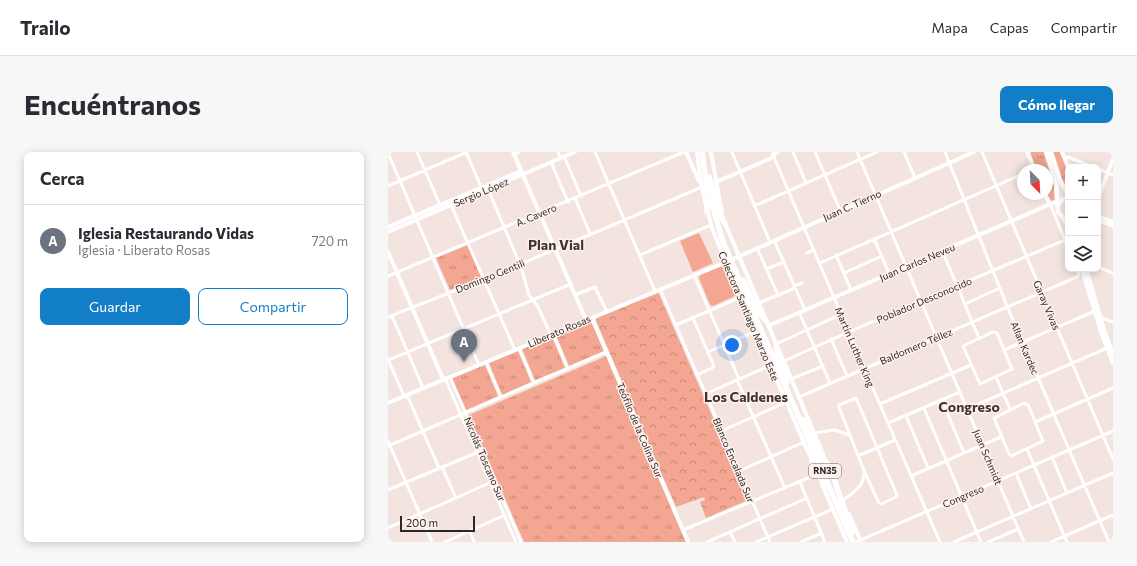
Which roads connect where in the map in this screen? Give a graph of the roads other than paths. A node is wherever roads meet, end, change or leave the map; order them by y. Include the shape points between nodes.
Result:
1 (417, 152) edge
2 (466, 152) edge
3 (519, 152) edge
4 (558, 152) edge
5 (575, 152) edge
6 (595, 152) edge
7 (685, 152) edge
8 (702, 152) edge
9 (711, 152) edge
10 (732, 152) edge
11 (778, 152) edge
12 (793, 152) edge
13 (815, 152) edge
14 (857, 152) edge
15 (877, 152) edge
16 (904, 152) edge
17 (945, 152) edge
18 (974, 152) edge
19 (982, 152) edge
20 (1027, 152) edge
21 (1046, 152) edge
22 (1051, 152) edge
23 (1062, 152) edge
24 (1070, 152) edge
25 (388, 153) edge
26 (514, 153) edge
27 (773, 154) edge
28 (563, 157) junction
29 (1067, 158) junction
30 (1113, 158) edge
31 (860, 159) junction
32 (551, 162) junction
33 (949, 163) junction
34 (1032, 164) edge
35 (1068, 164) edge
36 (1084, 164) edge
37 (425, 170) junction
38 (1101, 170) edge
39 (740, 171) junction
40 (522, 172) junction
41 (1108, 173) junction
42 (825, 175) junction
43 (1113, 175) edge
44 (708, 177) junction
45 (1017, 177) edge
46 (915, 178) junction
47 (400, 181) junction
48 (716, 182) junction
49 (806, 183) junction
50 (609, 184) junction
51 (388, 186) edge
52 (996, 186) junction
53 (702, 187) junction
54 (488, 189) junction
55 (1065, 189) edge
56 (482, 190) junction
57 (1101, 190) edge
58 (789, 191) junction
59 (876, 195) junction
60 (581, 196) junction
61 (575, 198) junction
62 (1065, 198) edge
63 (1065, 199) edge
64 (964, 200) junction
65 (1048, 200) edge
66 (1058, 201) junction
67 (568, 202) junction
68 (1050, 204) junction
69 (440, 205) junction
70 (451, 205) junction
71 (754, 206) junction
72 (1058, 207) junction
73 (840, 210) junction
74 (707, 212) junction
75 (540, 213) junction
76 (1061, 216) junction
77 (1065, 217) edge
78 (1101, 217) edge
79 (416, 218) junction
80 (624, 220) junction
81 (1011, 221) junction
82 (1101, 221) edge
83 (1065, 222) edge
84 (1113, 222) edge
85 (725, 224) junction
86 (711, 225) junction
87 (804, 226) junction
88 (1113, 226) edge
89 (388, 227) edge
90 (504, 228) junction
91 (388, 232) edge
92 (891, 232) junction
93 (590, 234) junction
94 (978, 235) junction
95 (874, 239) junction
96 (1065, 240) joint
97 (772, 241) junction
98 (468, 243) junction
99 (555, 248) junction
100 (758, 248) junction
101 (814, 250) junction
102 (942, 250) junction
103 (388, 252) edge
104 (807, 253) dead end
105 (640, 255) junction
106 (836, 255) junction
107 (882, 256) junction
108 (1026, 256) junction
109 (433, 258) junction
110 (732, 259) junction
111 (784, 262) junction
112 (820, 263) junction
113 (520, 264) junction
114 (906, 266) junction
115 (1101, 268) edge
116 (766, 269) junction
117 (993, 270) junction
118 (397, 272) junction
119 (1080, 272) edge
120 (1082, 272) edge
121 (1082, 272) edge
122 (844, 273) junction
123 (889, 273) junction
124 (1113, 273) edge
125 (694, 275) junction
126 (388, 276) edge
127 (483, 279) junction
128 (740, 279) junction
129 (802, 283) dead end
130 (571, 284) junction
131 (957, 285) junction
132 (795, 287) junction
133 (1000, 288) junction
134 (660, 289) junction
135 (851, 290) junction
136 (655, 291) junction
137 (1042, 292) junction
138 (448, 293) junction
139 (575, 295) junction
140 (778, 296) junction
141 (741, 297) junction
142 (834, 297) junction
143 (533, 300) junction
144 (920, 301) junction
145 (759, 303) junction
146 (965, 304) junction
147 (1008, 307) junction
148 (412, 308) junction
149 (710, 310) junction
150 (805, 310) junction
151 (1094, 311) junction
152 (607, 312) junction
153 (799, 312) junction
154 (499, 314) junction
155 (842, 314) junction
156 (392, 316) junction
157 (388, 317) edge
158 (1100, 317) junction
159 (592, 318) junction
160 (693, 318) junction
161 (586, 320) junction
162 (972, 322) junction
163 (1113, 322) edge
164 (767, 323) junction
165 (753, 324) junction
166 (676, 325) junction
167 (1057, 328) junction
168 (464, 329) junction
169 (807, 330) junction
170 (756, 331) junction
171 (849, 332) junction
172 (552, 334) junction
173 (759, 338) junction
174 (936, 338) junction
175 (979, 338) junction
176 (831, 340) junction
177 (1023, 342) junction
178 (428, 343) junction
179 (776, 344) junction
180 (724, 345) junction
181 (815, 347) junction
182 (1110, 347) edge
183 (517, 349) junction
184 (1004, 350) junction
185 (408, 351) junction
186 (606, 352) junction
187 (708, 352) junction
188 (1113, 354) edge
189 (388, 359) edge
190 (784, 361) junction
191 (486, 362) junction
192 (1113, 363) edge
193 (1072, 364) junction
194 (479, 365) junction
195 (771, 365) junction
196 (971, 365) junction
197 (823, 366) junction
198 (568, 369) junction
199 (864, 369) junction
200 (951, 373) junction
201 (697, 375) junction
202 (847, 376) junction
203 (996, 377) junction
204 (446, 378) junction
205 (1038, 378) junction
206 (738, 380) junction
207 (787, 380) junction
208 (534, 383) junction
209 (830, 383) junction
210 (424, 388) junction
211 (1113, 388) edge
212 (960, 392) junction
213 (705, 394) junction
214 (1003, 394) junction
215 (406, 396) junction
216 (501, 397) junction
217 (1088, 399) junction
218 (793, 400) junction
219 (942, 400) junction
220 (388, 403) edge
221 (880, 404) junction
222 (924, 408) junction
223 (967, 409) junction
224 (1010, 410) junction
225 (465, 413) junction
226 (1054, 414) junction
227 (461, 415) junction
228 (798, 415) junction
229 (906, 416) junction
230 (753, 417) junction
231 (803, 420) junction
232 (1035, 422) junction
233 (888, 423) junction
234 (423, 431) junction
235 (721, 431) junction
236 (1113, 431) edge
237 (814, 433) junction
238 (849, 435) junction
239 (1103, 435) junction
240 (1001, 437) junction
241 (895, 440) junction
242 (388, 441) edge
243 (804, 442) junction
244 (983, 445) junction
245 (389, 446) edge
246 (877, 448) junction
247 (1027, 449) junction
248 (1069, 450) junction
249 (481, 451) junction
250 (477, 452) junction
251 (964, 453) junction
252 (858, 456) junction
253 (770, 457) junction
254 (1052, 457) junction
255 (1113, 459) edge
256 (946, 460) junction
257 (812, 461) junction
258 (827, 464) junction
259 (1034, 465) junction
260 (441, 468) junction
261 (928, 468) junction
262 (739, 470) junction
263 (864, 470) junction
264 (1016, 473) junction
265 (1113, 473) edge
266 (818, 474) junction
267 (911, 476) junction
268 (834, 478) junction
269 (494, 481) junction
270 (998, 481) junction
271 (406, 482) junction
272 (800, 482) junction
273 (490, 483) junction
274 (1085, 486) junction
275 (785, 488) junction
276 (388, 490) edge
277 (1067, 493) junction
278 (962, 497) junction
279 (456, 498) junction
280 (807, 498) junction
281 (843, 500) junction
282 (1049, 501) junction
283 (752, 502) junction
284 (1031, 508) junction
285 (833, 509) junction
286 (926, 512) junction
287 (420, 514) junction
288 (509, 514) junction
289 (1113, 515) edge
290 (504, 516) junction
291 (1013, 516) junction
292 (815, 517) junction
293 (760, 519) junction
294 (844, 521) junction
295 (1100, 521) junction
296 (388, 528) edge
297 (1018, 529) junction
298 (683, 530) junction
299 (470, 531) junction
300 (730, 532) junction
301 (976, 532) junction
302 (822, 533) junction
303 (852, 533) junction
304 (1064, 536) junction
305 (768, 537) junction
306 (716, 538) junction
307 (1024, 541) edge
308 (432, 542) edge
309 (445, 542) edge
310 (474, 542) edge
311 (516, 542) edge
312 (521, 542) edge
313 (688, 542) edge
314 (707, 542) edge
315 (718, 542) edge
316 (735, 542) edge
317 (756, 542) edge
318 (770, 542) edge
319 (801, 542) edge
320 (826, 542) edge
321 (847, 542) edge
322 (857, 542) edge
323 (940, 542) edge
324 (954, 542) edge
325 (981, 542) edge
326 (988, 542) edge
327 (1018, 542) edge
328 (1051, 542) edge
329 (1067, 542) edge
330 (1109, 542) edge

1 - 37 street
2 - 37 street
2 - 56 street
3 - 26 street
4 - 28 street
5 - 28 street, Sergio López
6 - 50 street
7 - 50 street, A. Cavero
7 - 53 street
8 - 44 highway, RN35
8 - 53 street, Colectora Santiago Marzo Este
8 - 74 highway
8 - 110 highway, RN35 via 712,207 721,237
9 - 48 street, Colectora Santiago Marzo Este
10 - 39 street
11 - 27 street
12 - 49 street
13 - 42 street
14 - 31 street, Juan Schmidt
15 - 31 street
16 - 46 street
17 - 33 street, Allan Kardec
18 - 33 street, Juan C. Tierno
19 - 52 street, Garay Vivas
20 - 34 street
21 - 66 main road
22 - 55 main road
23 - 29 street
24 - 29 street
25 - 47 street
26 - 40 street
27 - 39 street
27 - 58 street, Martin Luther King
28 - 32 street, Sergio López
28 - 60 street
29 - 35 street
29 - 36 street
30 - 41 street
31 - 42 street
31 - 59 street, Juan Schmidt
32 - 40 street, Sergio López
32 - 67 street
33 - 46 street, Juan C. Tierno
33 - 64 street, Allan Kardec
37 - 47 street
37 - 69 street
38 - 41 street
39 - 48 street
39 - 71 street
40 - 54 street, Sergio López
40 - 56 street, Sergio López
40 - 75 street
41 - 43 street
41 - 57 street
42 - 49 street
42 - 73 street
44 - 85 highway
44 - 110 highway, RN35 via 720,226
45 - 52 street
46 - 59 street, Juan C. Tierno
47 - 51 street
47 - 79 street
48 - 85 street, Colectora Santiago Marzo Este
49 - 58 street
50 - 60 street, A. Cavero
50 - 80 street
52 - 64 street
52 - 81 street, Garay Vivas
53 - 74 street, Colectora Santiago Marzo Este
53 - 80 street, Domingo Gentili
54 - 56 street, Sergio López
54 - 90 street
56 - 69 street, Sergio López
56 - 70 street, Sergio López
58 - 71 street
58 - 87 street, Martin Luther King
59 - 73 street, Juan C. Tierno
59 - 92 street, Juan Schmidt
60 - 61 street, A. Cavero
61 - 67 street, A. Cavero
61 - 93 street
62 - 66 street, Juan Carlos Neveu
63 - 72 main road
64 - 92 street
64 - 94 street, Allan Kardec
65 - 68 street
66 - 68 street, Juan Carlos Neveu
66 - 72 main road
67 - 75 street, A. Cavero
68 - 81 street, Juan Carlos Neveu
68 - 96 street
69 - 79 street, Sergio López
70 - 79 street, Sergio López
70 - 98 street
71 - 97 street
72 - 76 main road
73 - 87 street, Juan C. Tierno
74 - 86 street, Colectora Santiago Marzo Este
75 - 90 street, A. Cavero
75 - 99 street
76 - 77 main road
76 - 83 main road
78 - 84 street
79 - 89 street, Sergio López
79 - 91 street, Sergio López
79 - 109 street
80 - 93 street, Domingo Gentili
80 - 105 street
81 - 94 street, Juan Carlos Neveu
81 - 108 street, Garay Vivas
82 - 88 street
85 - 110 street, Colectora Santiago Marzo Este
86 - 105 street
86 - 110 street, Colectora Santiago Marzo Este
87 - 97 street, Juan C. Tierno
87 - 101 street, Martin Luther King
90 - 98 street, A. Cavero
90 - 113 street
92 - 95 street
92 - 114 street, Juan Schmidt
93 - 99 street, Domingo Gentili
94 - 102 street, Juan Carlos Neveu
94 - 117 street, Allan Kardec
95 - 106 street
95 - 107 street
96 - 108 street, Poblador Desconocido
97 - 100 street, Juan C. Tierno
97 - 111 street
98 - 109 street, A. Cavero
98 - 127 street
99 - 113 street, Domingo Gentili
99 - 130 street
100 - 110 street, Juan C. Tierno
100 - 116 street
101 - 104 street
101 - 112 street, Martin Luther King
102 - 114 street, Juan Carlos Neveu
102 - 131 street
103 - 118 street, Nicolás Toscano Sur
105 - 136 street
106 - 112 street
106 - 122 street
107 - 122 street
107 - 123 street
108 - 117 street, Poblador Desconocido
108 - 137 street, Garay Vivas
109 - 118 street, A. Cavero
109 - 138 street
110 - 125 street, Liberato Rosas
110 - 128 highway, RN35
110 - 141 street, Colectora Santiago Marzo Este
110 - 145 street, Colectora Santiago Marzo Este
111 - 116 street
111 - 132 street
112 - 142 street, Martin Luther King
113 - 127 street, Domingo Gentili
113 - 143 street via 529,295
114 - 123 street, Juan Carlos Neveu
114 - 144 street, Juan Schmidt
115 - 124 street
116 - 140 street
117 - 131 street, Poblador Desconocido
117 - 133 street, Allan Kardec
118 - 126 street, A. Cavero
118 - 148 street, Nicolás Toscano Sur
119 - 137 street, Baldomero Téllez via 1078,276
120 - 151 main road
121 - 158 main road
122 - 135 street
123 - 135 street, Juan Carlos Neveu
125 - 134 street, Liberato Rosas
125 - 149 street
127 - 138 street, Domingo Gentili
127 - 154 street
128 - 164 highway
128 - 165 highway
128 - 207 highway, RN35
129 - 132 street
130 - 139 street
130 - 143 street
131 - 144 street, Poblador Desconocido
131 - 146 street
132 - 140 street
132 - 150 street
133 - 146 street
133 - 147 street, Allan Kardec
134 - 136 street, Liberato Rosas
134 - 166 street, Blanco Encalada Sur
135 - 142 street, Juan Carlos Neveu
136 - 152 street, Liberato Rosas
137 - 147 street, Baldomero Téllez
137 - 167 street, Garay Vivas
138 - 148 street, Domingo Gentili
138 - 168 street
139 - 152 street via 596,288
139 - 161 street
140 - 145 street
141 - 149 street
141 - 165 street, Colectora Santiago Marzo Este
142 - 150 street, Juan Carlos Neveu
142 - 155 street, Martin Luther King
143 - 154 street
143 - 172 street
144 - 171 street, Poblador Desconocido
144 - 174 street, Juan Schmidt
145 - 164 street, Colectora Santiago Marzo Este
146 - 162 street
147 - 162 street, Baldomero Téllez
147 - 177 street, Allan Kardec
148 - 156 street, Domingo Gentili
148 - 178 street, Nicolás Toscano Sur
149 - 160 street
149 - 180 street
150 - 153 street, Juan Carlos Neveu
151 - 158 street
151 - 167 street
151 - 182 main road
152 - 159 street, Liberato Rosas
153 - 164 street, Juan Carlos Neveu
153 - 169 street
154 - 168 street
154 - 183 street
155 - 169 street
155 - 171 street, Martin Luther King
156 - 157 street, Domingo Gentili
156 - 185 street
158 - 163 street
158 - 182 main road
159 - 161 street, Liberato Rosas
159 - 186 street, Teófilo de la Colina Sur
160 - 166 street
160 - 187 street
161 - 172 street, Liberato Rosas
162 - 174 street, Baldomero Téllez
162 - 175 street
164 - 179 street, Colectora Santiago Marzo Este
165 - 170 street, Colectora Santiago Marzo Este
166 - 201 street, Blanco Encalada Sur
167 - 177 street
167 - 193 street, Garay Vivas
168 - 178 street
168 - 194 street
169 - 179 street
169 - 181 street
170 - 173 street, Colectora Santiago Marzo Este
170 - 180 street
171 - 176 street, Poblador Desconocido
171 - 199 street, Martin Luther King
172 - 183 street, Liberato Rosas
172 - 198 street
173 - 195 street, Colectora Santiago Marzo Este
173 - 207 highway via 777,371
174 - 199 street, Baldomero Téllez
174 - 200 street, Juan Schmidt
175 - 184 street via 995,332
175 - 196 street via 963,346
176 - 181 street, Poblador Desconocido
176 - 202 street
177 - 184 street
177 - 205 street, Allan Kardec
178 - 185 street
178 - 204 street, Nicolás Toscano Sur
179 - 190 street, Colectora Santiago Marzo Este
179 - 207 highway via 776,352
180 - 187 street
180 - 206 street
181 - 190 street, Poblador Desconocido
181 - 197 street
182 - 188 main road
182 - 192 main road
182 - 193 street
183 - 191 street, Liberato Rosas
183 - 208 street
184 - 203 street via 1012,370
185 - 189 street
185 - 210 street
186 - 198 street
186 - 298 street, Teófilo de la Colina Sur
187 - 201 street via 713,368
189 - 215 street
190 - 207 street, Colectora Santiago Marzo Este
191 - 194 street, Liberato Rosas
191 - 216 street
193 - 205 street
193 - 217 street, Garay Vivas
194 - 204 street, Liberato Rosas
195 - 206 street
195 - 218 street, Colectora Santiago Marzo Este
196 - 200 street
196 - 203 street via 980,384
197 - 207 street
197 - 209 street
198 - 208 street
199 - 202 street, Baldomero Téllez
199 - 221 street, Martin Luther King
200 - 212 street, Juan Schmidt
200 - 221 street
201 - 213 street, Blanco Encalada Sur
202 - 209 street, Baldomero Téllez
203 - 214 street
204 - 210 street, Liberato Rosas
204 - 225 street, Nicolás Toscano Sur
204 - 227 street, Nicolás Toscano Sur
205 - 214 street
205 - 226 street, Allan Kardec
206 - 213 street
206 - 230 street
207 - 218 highway, RN35
207 - 218 street, Colectora Santiago Marzo Este
208 - 216 street
209 - 218 street, Baldomero Téllez
210 - 215 street, Liberato Rosas
211 - 217 street
212 - 219 street
212 - 223 street, Juan Schmidt
213 - 235 street, Blanco Encalada Sur
214 - 223 street
214 - 224 street
215 - 220 street, Liberato Rosas
215 - 234 street
216 - 225 street
217 - 226 street
217 - 239 street, Garay Vivas
218 - 228 highway, RN35
218 - 230 street, Baldomero Téllez
218 - 231 highway, RN35
218 - 237 street, Colectora Santiago Marzo Este
218 - 243 street, Colectora Santiago Marzo Este
219 - 222 street
219 - 251 street
221 - 233 street, Martin Luther King
222 - 229 street
222 - 256 street
223 - 244 street, Juan Schmidt
224 - 232 street via 1026,403
224 - 240 street via 994,417
225 - 227 street
225 - 249 street, Nicolás Toscano Sur
226 - 232 street
226 - 248 street, Allan Kardec
227 - 234 street
227 - 250 street, Nicolás Toscano Sur
228 - 257 highway
228 - 294 highway, RN35
229 - 233 street
229 - 261 street
230 - 235 street, Baldomero Téllez
230 - 253 street
231 - 258 highway
231 - 303 highway, RN35
232 - 247 street via 1043,441
233 - 241 street, Martin Luther King
234 - 245 street
234 - 260 street
235 - 262 street, Blanco Encalada Sur
236 - 239 street, Congreso
237 - 238 street via 835,430
237 - 258 street, Colectora Santiago Marzo Este
238 - 246 street via 839,406 856,398
238 - 252 street
239 - 248 street, Congreso
239 - 255 street, Garay Vivas
240 - 244 street
240 - 247 street via 1010,455
241 - 246 street
241 - 267 street, Martin Luther King
242 - 245 street
243 - 253 street
243 - 257 street, Colectora Santiago Marzo Este
244 - 251 street
244 - 270 street, Juan Schmidt
245 - 271 street
246 - 252 street
246 - 263 street via 897,496 880,504
247 - 259 street
248 - 254 street, Congreso
248 - 274 street, Allan Kardec
249 - 250 street
249 - 269 street, Nicolás Toscano Sur
250 - 260 street
250 - 273 street, Nicolás Toscano Sur
251 - 256 street
252 - 263 street
253 - 262 street
253 - 275 street
254 - 259 street, Congreso
254 - 277 street
256 - 261 street
256 - 278 street
257 - 266 street, Colectora Santiago Marzo Este
258 - 268 street, Colectora Santiago Marzo Este
259 - 264 street, Congreso
259 - 282 street
260 - 271 street
260 - 279 street
261 - 267 street
262 - 283 street, Blanco Encalada Sur
263 - 281 street via 864,478 859,487
264 - 270 street, Congreso
264 - 284 street
265 - 274 street
266 - 272 street
266 - 285 street, Colectora Santiago Marzo Este
266 - 294 highway
267 - 286 street, Martin Luther King
268 - 281 street, Colectora Santiago Marzo Este
268 - 303 highway
269 - 273 street
269 - 288 street, Nicolás Toscano Sur
270 - 278 street, Congreso
270 - 291 street, Juan Schmidt
271 - 276 street
271 - 287 street
272 - 275 street
272 - 280 street
273 - 279 street
273 - 290 street, Nicolás Toscano Sur
274 - 277 street
274 - 295 street, Allan Kardec
275 - 283 street
277 - 282 street
278 - 286 street, Congreso
278 - 301 street
279 - 287 street
280 - 292 street
280 - 293 street
281 - 322 street, Colectora Santiago Marzo Este
282 - 284 street
282 - 304 street
283 - 293 street, Blanco Encalada Sur
283 - 298 street
284 - 291 street
285 - 292 street
285 - 321 street, Colectora Santiago Marzo Este
286 - 322 street, Congreso
286 - 323 street, Martin Luther King
287 - 296 street
287 - 308 street
288 - 290 street
288 - 312 street, Nicolás Toscano Sur
289 - 295 street
290 - 299 street
290 - 311 street, Nicolás Toscano Sur
291 - 297 street, Juan Schmidt
291 - 301 street
292 - 302 street
292 - 305 street
293 - 300 street
293 - 305 street, Blanco Encalada Sur
294 - 322 highway, RN35
295 - 304 street
295 - 330 street, Allan Kardec
297 - 307 street, Juan Schmidt
297 - 326 street
298 - 313 street, Teófilo de la Colina Sur
299 - 309 street
299 - 310 street
300 - 306 street
300 - 316 street
301 - 324 street
301 - 325 street
302 - 319 street
302 - 320 street
303 - 322 highway, RN35
304 - 328 street
304 - 329 street
305 - 317 street
305 - 318 street, Blanco Encalada Sur
306 - 314 street
306 - 315 street
307 - 327 street

